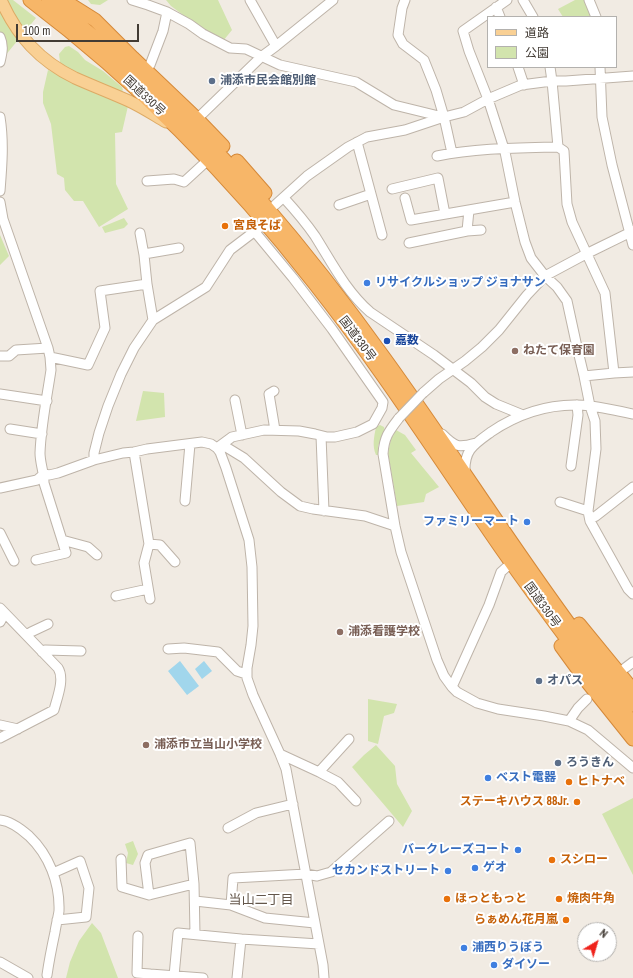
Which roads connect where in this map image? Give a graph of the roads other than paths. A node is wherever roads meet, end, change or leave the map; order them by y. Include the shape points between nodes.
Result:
1 (1, 0) edge
2 (30, 0) edge
3 (48, 0) edge
4 (63, 0) edge
5 (74, 0) edge
6 (132, 0) edge
7 (250, 0) edge
8 (333, 0) edge
9 (405, 0) edge
10 (507, 0) edge
11 (523, 0) edge
12 (589, 0) edge
13 (496, 7) junction
14 (167, 12) junction
15 (500, 16) edge
16 (532, 16) edge
17 (596, 16) edge
18 (95, 20) junction
19 (83, 34) junction
20 (0, 37) edge
21 (276, 46) junction
22 (261, 57) junction
23 (0, 62) edge
24 (150, 65) dead end
25 (518, 68) edge
26 (550, 68) edge
27 (600, 68) edge
28 (633, 76) edge
29 (601, 78) junction
30 (552, 81) junction
31 (524, 85) junction
32 (488, 99) junction
33 (0, 117) edge
34 (444, 117) junction
35 (197, 119) junction
36 (176, 126) junction
37 (357, 142) junction
38 (558, 147) junction
39 (504, 149) junction
40 (452, 153) junction
41 (437, 156) dead end
42 (209, 159) junction
43 (147, 181) dead end
44 (392, 189) dead end
45 (0, 191) edge
46 (371, 194) junction
47 (405, 198) dead end
48 (280, 201) junction
49 (0, 202) edge
50 (515, 202) junction
51 (339, 205) dead end
52 (470, 210) junction
53 (445, 214) junction
54 (266, 223) junction
55 (481, 230) dead end
56 (467, 231) junction
57 (631, 231) edge
58 (255, 232) junction
59 (140, 233) dead end
60 (382, 235) dead end
61 (409, 243) dead end
62 (633, 245) edge
63 (179, 248) dead end
64 (302, 249) junction
65 (144, 254) junction
66 (586, 254) junction
67 (545, 276) junction
68 (147, 284) junction
69 (153, 320) junction
70 (49, 353) junction
71 (0, 356) edge
72 (452, 369) junction
73 (633, 372) edge
74 (614, 373) junction
75 (584, 376) junction
76 (274, 391) dead end
77 (0, 394) edge
78 (235, 400) dead end
79 (47, 401) junction
80 (577, 405) junction
81 (590, 406) junction
82 (423, 413) junction
83 (633, 413) edge
84 (523, 416) junction
85 (10, 429) dead end
86 (275, 430) junction
87 (42, 434) junction
88 (242, 435) junction
89 (321, 436) junction
90 (476, 443) junction
91 (190, 444) junction
92 (217, 448) junction
93 (134, 452) junction
94 (94, 460) junction
95 (571, 466) dead end
96 (44, 474) junction
97 (464, 474) junction
98 (633, 486) edge
99 (0, 488) edge
100 (185, 501) dead end
101 (560, 502) dead end
102 (324, 510) junction
103 (589, 515) junction
104 (395, 526) junction
105 (0, 533) edge
106 (62, 540) junction
107 (149, 544) junction
108 (508, 547) junction
109 (97, 555) dead end
110 (36, 560) dead end
111 (14, 561) dead end
112 (175, 562) dead end
113 (510, 564) junction
114 (148, 589) junction
115 (633, 594) edge
116 (116, 596) dead end
117 (150, 599) dead end
118 (3, 611) edge
119 (0, 622) edge
120 (48, 624) dead end
121 (26, 636) junction
122 (168, 648) dead end
123 (81, 651) dead end
124 (42, 652) junction
125 (633, 662) edge
126 (625, 668) dead end
127 (246, 674) junction
128 (452, 687) junction
129 (633, 690) edge
130 (588, 699) dead end
131 (633, 705) edge
132 (569, 721) junction
133 (633, 723) edge
134 (0, 725) edge
135 (18, 729) junction
136 (0, 738) edge
137 (349, 739) dead end
138 (633, 739) edge
139 (280, 754) junction
140 (633, 768) edge
141 (318, 772) junction
142 (356, 800) dead end
143 (293, 804) junction
144 (0, 820) edge
145 (389, 821) dead end
146 (228, 828) dead end
147 (121, 859) dead end
148 (53, 873) junction
149 (306, 874) junction
150 (194, 884) junction
151 (149, 895) junction
152 (195, 901) junction
153 (231, 906) junction
154 (57, 920) junction
155 (315, 922) junction
156 (195, 934) junction
157 (138, 936) dead end
158 (241, 939) junction
159 (319, 944) junction
160 (0, 962) edge
161 (47, 975) dead end
162 (150, 976) edge
163 (174, 976) junction
164 (28, 978) edge
165 (203, 978) edge
166 (237, 978) edge
167 (324, 978) edge

1 - 36 main road via 16,28 43,58 74,78 128,100
2 - 19 highway, 国道330号
3 - 19 highway, 国道330号
4 - 18 highway
5 - 18 main road
6 - 14 street
7 - 21 street
8 - 21 street
9 - 34 street via 398,35 403,44 424,60
10 - 13 street
11 - 16 street
12 - 17 street
13 - 15 street
13 - 32 street via 463,31
14 - 22 street via 230,48 246,49
14 - 24 street
18 - 35 highway
19 - 36 highway, 国道330号
19 - 64 highway, 国道330号 via 139,77 191,126 225,160
20 - 23 street via 3,48
21 - 22 street
22 - 34 street via 280,65 356,82 394,105
22 - 35 street
25 - 31 street
26 - 30 street
27 - 29 street
28 - 29 street
29 - 30 street
29 - 57 street via 602,117 612,165
30 - 31 street
30 - 38 street
31 - 32 street
32 - 34 street via 464,112
32 - 39 street
33 - 45 street via 3,142
34 - 37 street via 405,130 367,137
34 - 40 street
35 - 48 highway via 253,178
36 - 42 highway, 国道330号
37 - 46 street
37 - 48 street via 307,176
38 - 39 street
38 - 66 street via 564,151 567,204
39 - 40 street
39 - 50 street
40 - 41 street
42 - 43 street via 184,182 174,179
42 - 54 highway, 国道330号
44 - 53 street via 438,178
46 - 51 street
46 - 60 street
47 - 53 street via 411,220
48 - 64 highway
48 - 72 street via 314,235 355,298 370,312
49 - 70 street via 3,219
50 - 52 street
50 - 67 street via 525,242 532,258
52 - 53 street
52 - 56 street
54 - 58 street
54 - 108 highway, 国道330号 via 317,287
55 - 56 street
56 - 61 street
57 - 62 street
57 - 66 street
58 - 69 street via 230,250 206,287
58 - 89 street via 332,329 383,402 373,424 357,432 335,437
59 - 65 street
63 - 65 street
64 - 82 highway, 国道330号 via 365,331
65 - 68 street
66 - 67 street
66 - 74 street via 605,293
67 - 72 street via 499,330 470,357
67 - 75 street via 567,301
68 - 69 street
68 - 70 street via 100,291 105,328 88,365
69 - 94 street via 134,348 121,374 99,433
70 - 71 street via 16,350 9,356
70 - 79 street via 51,370
72 - 84 street via 485,397
72 - 104 street, bridge via 423,393 386,436 383,454
73 - 74 street
74 - 75 street
75 - 81 street
76 - 86 street via 269,394
77 - 79 street
78 - 88 street
79 - 87 street
80 - 81 street
80 - 84 street via 555,407
80 - 95 street
81 - 83 street
81 - 103 street via 595,421 596,449
82 - 90 street via 454,444 463,446
82 - 97 highway, 国道330号
84 - 90 street via 512,419
85 - 87 street
86 - 88 street
86 - 89 street via 299,431
87 - 96 street via 40,462
88 - 92 street
89 - 102 street
90 - 97 street via 466,457
91 - 92 street via 206,443
91 - 93 street
91 - 100 street
92 - 102 street via 226,447 244,458 300,506
92 - 127 street via 249,540 253,626
93 - 94 street
93 - 107 street
94 - 96 street via 58,473
96 - 99 street via 37,480
96 - 106 street via 44,483
97 - 108 highway, 国道330号
98 - 103 street via 596,516
101 - 103 street
102 - 104 street via 365,516
103 - 115 street
104 - 128 street via 401,552 437,660
105 - 111 street
106 - 109 street via 88,547
106 - 110 street via 70,552
107 - 112 street via 160,545
107 - 114 street via 144,563
108 - 113 highway
108 - 129 highway via 556,595
108 - 131 highway, 国道330号
108 - 133 highway, 国道330号 via 596,678
113 - 128 street via 501,572
113 - 138 highway via 544,622
114 - 116 street
114 - 117 street
118 - 119 street
118 - 121 street
120 - 121 street
121 - 124 street
122 - 127 street via 218,652 237,671
123 - 124 street
124 - 135 street via 60,672 61,679 54,710
125 - 126 street
127 - 139 street via 252,695
128 - 132 street via 477,703
130 - 132 street
132 - 140 street via 588,730
134 - 135 street
135 - 136 street
137 - 141 street
139 - 141 street
139 - 143 street via 286,769
141 - 142 street via 338,782
143 - 146 street via 256,813
143 - 149 street
144 - 148 street via 6,820 22,830 37,844
145 - 149 street via 331,872 317,876
147 - 151 street via 122,887
148 - 154 street via 58,892
148 - 154 street via 80,861 90,888 86,918
149 - 153 street via 233,878
149 - 155 street
150 - 151 street
150 - 151 street via 190,843 148,855 145,862
150 - 152 street
152 - 153 street
152 - 156 street
153 - 155 street via 265,918
154 - 161 street
155 - 159 street
156 - 158 street
156 - 163 street via 178,933
157 - 162 street via 137,973
158 - 159 street
158 - 166 street
159 - 167 street
160 - 164 street
162 - 163 street
163 - 165 street

